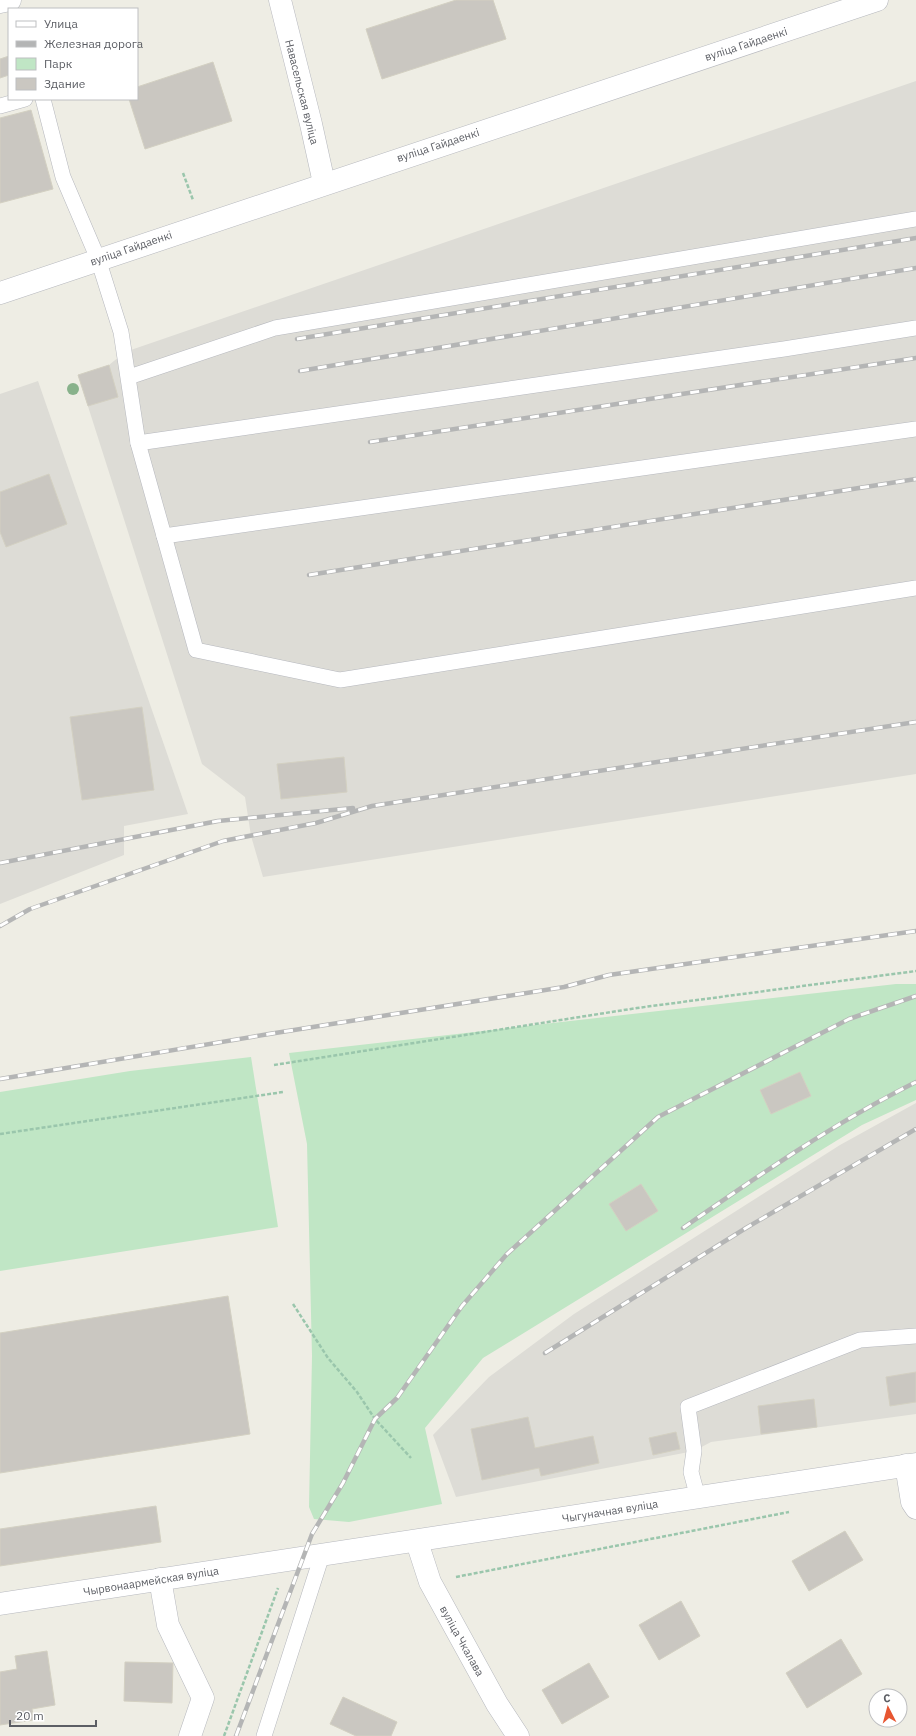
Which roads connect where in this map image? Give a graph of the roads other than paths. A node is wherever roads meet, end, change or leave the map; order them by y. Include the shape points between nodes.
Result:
1 (10, 0) edge
2 (280, 0) edge
3 (869, 1) edge
4 (0, 2) edge
5 (21, 100) edge
6 (43, 100) edge
7 (0, 106) edge
8 (324, 183) junction
9 (916, 219) edge
10 (98, 259) junction
11 (0, 293) edge
12 (916, 328) edge
13 (129, 377) junction
14 (916, 429) edge
15 (138, 443) junction
16 (164, 536) junction
17 (916, 588) edge
18 (916, 1336) edge
19 (911, 1464) edge
20 (698, 1498) junction
21 (916, 1508) edge
22 (417, 1542) junction
23 (313, 1557) junction
24 (160, 1579) junction
25 (0, 1604) edge
26 (190, 1736) edge
27 (264, 1736) edge
28 (518, 1736) edge

1 - 4 street
2 - 8 street, Навасельская вуліца
3 - 8 street, вуліца Гайдаенкі
5 - 7 lane
6 - 10 lane via 63,177
8 - 10 street, вуліца Гайдаенкі
9 - 13 lane via 275,328
10 - 11 street, вуліца Гайдаенкі
10 - 13 lane via 121,332
12 - 15 lane
13 - 15 lane
14 - 16 lane
15 - 16 lane
16 - 17 lane via 196,650 340,680
18 - 20 lane via 860,1340 688,1407 694,1451 691,1472
19 - 20 street, Чыгуначная вуліца
19 - 21 street via 912,1502
20 - 22 street, Чыгуначная вуліца
22 - 23 street, Чыгуначная вуліца
22 - 28 street, вуліца Чкалава via 430,1582 497,1704
23 - 24 street, Чырвонаармейская вуліца
23 - 27 lane
24 - 25 street, Чырвонаармейская вуліца
24 - 26 street via 168,1625 203,1698

